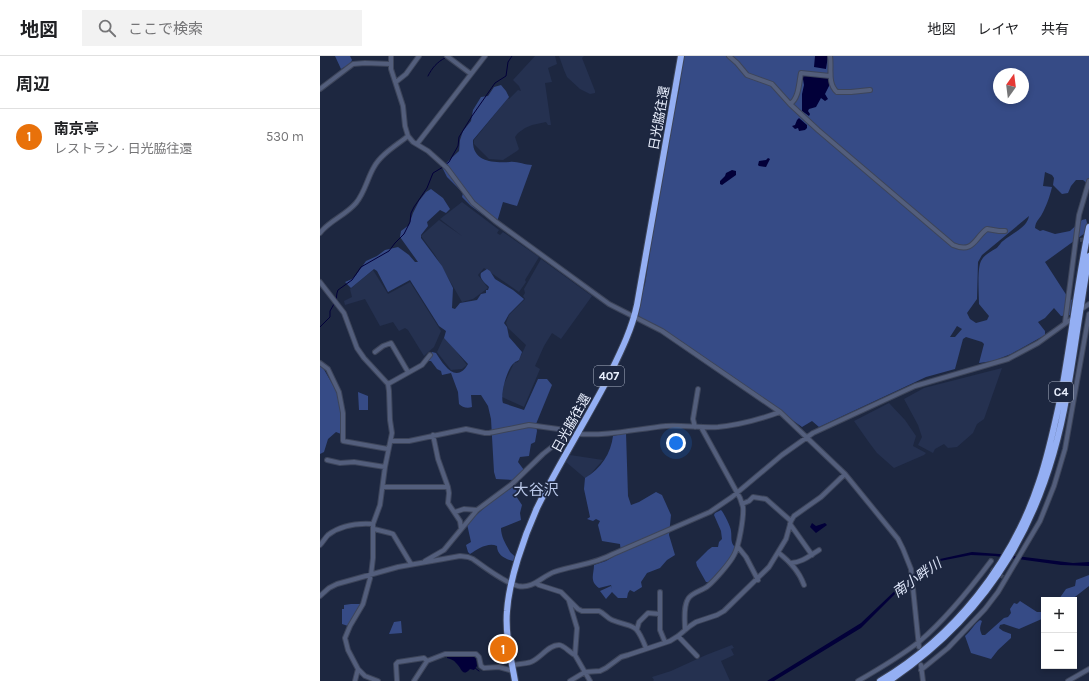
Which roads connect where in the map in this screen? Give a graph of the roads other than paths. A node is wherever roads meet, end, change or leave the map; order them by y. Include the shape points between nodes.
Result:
1 (391, 56) edge
2 (447, 56) edge
3 (485, 56) edge
4 (681, 56) edge
5 (729, 56) edge
6 (830, 56) edge
7 (416, 57) edge
8 (391, 64) junction
9 (471, 74) junction
10 (830, 76) junction
11 (396, 82) junction
12 (320, 89) edge
13 (870, 90) dead end
14 (790, 104) junction
15 (408, 136) junction
16 (417, 144) junction
17 (1089, 181) edge
18 (1089, 227) edge
19 (1005, 231) dead end
20 (320, 234) edge
21 (1089, 256) edge
22 (320, 282) edge
23 (1089, 304) edge
24 (1083, 308) dead end
25 (1089, 314) edge
26 (634, 318) junction
27 (1070, 320) dead end
28 (1065, 323) junction
29 (375, 352) dead end
30 (430, 355) dead end
31 (320, 363) edge
32 (408, 372) junction
33 (388, 384) junction
34 (698, 390) dead end
35 (780, 412) junction
36 (695, 427) junction
37 (701, 427) junction
38 (577, 432) junction
39 (433, 435) junction
40 (807, 437) junction
41 (391, 441) junction
42 (388, 449) junction
43 (327, 460) dead end
44 (385, 467) junction
45 (845, 474) junction
46 (383, 487) junction
47 (448, 487) junction
48 (738, 493) junction
49 (742, 504) junction
50 (477, 510) junction
51 (455, 512) junction
52 (791, 522) junction
53 (374, 527) junction
54 (462, 528) junction
55 (320, 545) edge
56 (738, 547) junction
57 (819, 550) dead end
58 (1011, 550) junction
59 (779, 553) junction
60 (812, 555) junction
61 (1006, 560) junction
62 (992, 561) dead end
63 (423, 563) junction
64 (791, 563) junction
65 (411, 564) junction
66 (371, 575) junction
67 (758, 580) junction
68 (536, 583) junction
69 (511, 584) junction
70 (804, 584) dead end
71 (660, 592) dead end
72 (320, 596) edge
73 (569, 601) junction
74 (660, 614) junction
75 (637, 629) junction
76 (685, 630) junction
77 (678, 636) junction
78 (665, 642) junction
79 (919, 642) junction
80 (919, 647) dead end
81 (646, 648) junction
82 (575, 655) junction
83 (697, 656) dead end
84 (427, 661) junction
85 (513, 668) junction
86 (358, 669) junction
87 (1089, 669) edge
88 (585, 672) junction
89 (355, 681) edge
90 (378, 681) edge
91 (397, 681) edge
92 (414, 681) edge
93 (515, 681) edge
94 (570, 681) edge
95 (590, 681) edge
96 (858, 681) edge
97 (880, 681) edge
98 (889, 681) edge
99 (922, 681) edge
100 (1068, 681) edge

1 - 8 street
2 - 9 street
3 - 9 street
4 - 26 highway, 日光脇往還 / 407
5 - 14 street via 747,75 772,84
6 - 10 street
7 - 11 street via 406,74
8 - 11 street
8 - 12 street via 353,64
9 - 16 street
10 - 13 street via 837,92
10 - 14 street via 801,73 795,100
11 - 15 street
14 - 19 street via 953,245 962,248 972,245 987,229
15 - 16 street
15 - 20 street via 374,166 361,196 354,205
16 - 26 street via 447,168 473,203 495,221 608,304
17 - 28 street via 1080,209 1078,240
18 - 58 highway, C4 via 1054,428 1031,505
21 - 58 highway, C4 via 1067,394 1055,448 1036,505
22 - 33 street via 344,313 364,358
23 - 24 street
25 - 99 street via 1065,449 1040,521 998,592 948,648 921,668
26 - 35 street via 662,331
26 - 38 highway, 日光脇往還 / 407 via 615,364
27 - 28 street
28 - 40 street via 1033,346 1008,359 916,386
29 - 32 street via 391,343
30 - 32 street via 422,365
31 - 42 street via 328,369 339,392 343,413 343,441
32 - 33 street
33 - 41 street
34 - 36 street via 693,419
35 - 37 street via 719,427
35 - 40 street
36 - 37 street
36 - 38 street via 668,426 592,435
37 - 48 street
38 - 39 street via 528,425 485,433 469,429
38 - 50 street via 543,454 512,484
38 - 69 highway, 日光脇往還 / 407 via 532,520
39 - 41 street via 409,441
39 - 47 street
40 - 45 street
40 - 48 street via 776,459
41 - 42 street
42 - 44 street
43 - 44 street
44 - 46 street
45 - 52 street via 821,497 798,512
45 - 79 street via 898,539 906,554 911,570
46 - 47 street
46 - 53 street
47 - 51 street via 448,503
48 - 49 street
48 - 68 street via 710,512 602,560 553,573
49 - 52 street via 753,497 766,498
49 - 56 street
50 - 51 street via 464,508
50 - 54 street
51 - 54 street
52 - 59 street
52 - 60 street
53 - 55 street via 356,525 337,530 327,536
53 - 65 street via 393,534
53 - 66 street
54 - 63 street via 444,550
56 - 67 street
56 - 76 street via 732,560 710,584 688,599
57 - 60 street
58 - 61 highway, C4
59 - 64 street
59 - 67 street
60 - 64 street via 801,562
61 - 97 highway, C4 via 949,626 911,660
61 - 98 highway, C4 via 990,586 953,629 927,653
62 - 79 street via 966,594
63 - 65 street
63 - 69 street via 460,556 468,557
64 - 70 street
65 - 66 street
66 - 72 street via 337,584
66 - 86 street via 363,604 345,638
67 - 76 street via 724,611 696,622
68 - 69 street via 525,587
68 - 73 street via 561,592
69 - 85 highway, 日光脇往還 / 407 via 507,620
71 - 74 street
73 - 75 street via 582,611 599,611 610,619
73 - 82 street via 577,628
74 - 75 street via 648,613 639,622
74 - 78 street via 660,630
75 - 81 street
76 - 77 street
77 - 78 street
77 - 83 street
78 - 81 street
79 - 80 street
79 - 96 street
81 - 88 street via 621,658 600,671
82 - 85 street via 559,645 548,649 531,662
82 - 88 street
84 - 85 street via 445,654 476,654 484,668
84 - 91 street via 424,658 398,662
84 - 92 street
85 - 93 highway, 日光脇往還 / 407
86 - 89 street
86 - 90 street via 365,676
87 - 100 street
88 - 94 street
88 - 95 street

